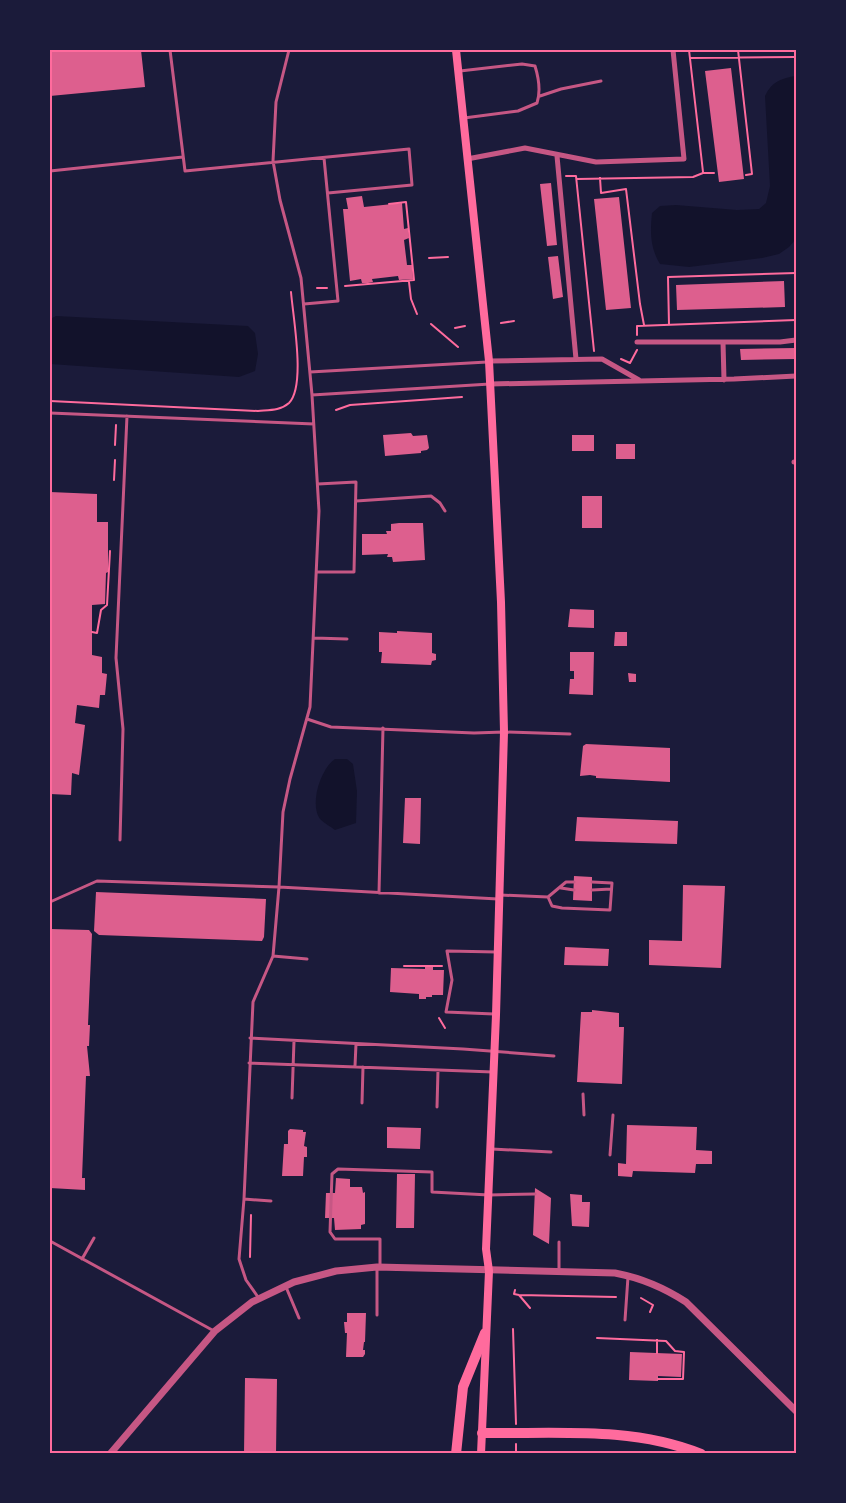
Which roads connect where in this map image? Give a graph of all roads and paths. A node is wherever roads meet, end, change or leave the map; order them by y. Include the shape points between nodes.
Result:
1 (170, 50) edge
2 (289, 50) edge
3 (456, 50) edge
4 (673, 50) edge
5 (689, 50) edge
6 (738, 50) edge
7 (796, 57) edge
8 (690, 58) junction
9 (738, 58) junction
10 (458, 72) junction
11 (601, 81) dead end
12 (540, 96) junction
13 (464, 118) junction
14 (557, 156) junction
15 (183, 157) junction
16 (324, 158) junction
17 (467, 159) junction
18 (273, 161) junction
19 (50, 171) edge
20 (703, 173) junction
21 (714, 173) dead end
22 (746, 175) dead end
23 (566, 176) dead end
24 (600, 178) junction
25 (576, 179) junction
26 (328, 193) junction
27 (389, 204) dead end
28 (448, 256) dead end
29 (429, 258) dead end
30 (796, 273) edge
31 (409, 282) junction
32 (345, 286) dead end
33 (317, 288) dead end
34 (327, 288) dead end
35 (291, 292) dead end
36 (304, 304) junction
37 (417, 314) dead end
38 (514, 321) dead end
39 (501, 323) dead end
40 (431, 324) dead end
41 (669, 325) dead end
42 (465, 326) dead end
43 (644, 326) dead end
44 (455, 328) dead end
45 (796, 340) edge
46 (637, 342) dead end
47 (723, 342) junction
48 (458, 348) dead end
49 (594, 351) dead end
50 (576, 359) junction
51 (489, 362) junction
52 (310, 372) junction
53 (796, 376) edge
54 (640, 380) junction
55 (724, 380) junction
56 (490, 384) junction
57 (312, 395) junction
58 (462, 397) dead end
59 (50, 401) edge
60 (336, 410) dead end
61 (50, 413) edge
62 (127, 416) junction
63 (314, 424) junction
64 (117, 425) dead end
65 (115, 445) dead end
66 (115, 460) dead end
67 (114, 480) dead end
68 (318, 484) junction
69 (356, 501) junction
70 (445, 511) dead end
71 (110, 551) dead end
72 (317, 572) junction
73 (92, 632) dead end
74 (314, 638) junction
75 (347, 639) dead end
76 (307, 719) junction
77 (383, 728) junction
78 (504, 732) junction
79 (570, 734) dead end
80 (120, 840) dead end
81 (574, 882) dead end
82 (592, 882) dead end
83 (279, 888) junction
84 (560, 888) junction
85 (574, 890) dead end
86 (592, 890) dead end
87 (611, 890) junction
88 (379, 893) junction
89 (498, 897) junction
90 (548, 897) junction
91 (50, 902) edge
92 (497, 952) junction
93 (273, 956) junction
94 (307, 959) dead end
95 (404, 966) dead end
96 (442, 966) dead end
97 (496, 1015) junction
98 (439, 1018) dead end
99 (445, 1028) dead end
100 (250, 1038) junction
101 (294, 1041) junction
102 (356, 1044) junction
103 (494, 1053) junction
104 (554, 1056) dead end
105 (249, 1063) junction
106 (293, 1064) junction
107 (355, 1066) junction
108 (363, 1067) junction
109 (438, 1070) junction
110 (494, 1072) junction
111 (583, 1094) dead end
112 (292, 1098) dead end
113 (362, 1103) dead end
114 (437, 1107) dead end
115 (584, 1115) dead end
116 (613, 1115) dead end
117 (490, 1149) junction
118 (551, 1152) dead end
119 (610, 1155) dead end
120 (535, 1194) dead end
121 (489, 1195) junction
122 (244, 1199) junction
123 (271, 1201) dead end
124 (252, 1209) dead end
125 (94, 1238) dead end
126 (50, 1241) edge
127 (559, 1242) dead end
128 (250, 1257) dead end
129 (82, 1259) junction
130 (379, 1267) junction
131 (489, 1271) junction
132 (559, 1271) junction
133 (628, 1275) junction
134 (285, 1286) junction
135 (515, 1290) dead end
136 (519, 1294) junction
137 (616, 1297) dead end
138 (641, 1298) dead end
139 (258, 1299) junction
140 (530, 1308) dead end
141 (650, 1312) dead end
142 (377, 1315) dead end
143 (299, 1318) dead end
144 (625, 1320) dead end
145 (513, 1329) dead end
146 (215, 1331) junction
147 (485, 1333) junction
148 (597, 1338) dead end
149 (657, 1340) junction
150 (657, 1353) dead end
151 (658, 1378) dead end
152 (796, 1411) edge
153 (516, 1422) dead end
154 (482, 1433) junction
155 (516, 1445) dead end
156 (110, 1454) edge
157 (456, 1454) edge
158 (481, 1454) edge
159 (516, 1454) edge
160 (701, 1454) edge

1 - 15 lane
2 - 18 lane via 276,102
3 - 10 main road
4 - 14 street via 684,159 596,162
5 - 8 path
6 - 9 path
7 - 9 path
8 - 9 path
8 - 20 path
9 - 22 path via 752,174
10 - 12 lane via 522,64 535,66
10 - 13 main road
11 - 12 lane
12 - 13 lane via 537,103 518,111
13 - 17 main road
14 - 17 street via 525,148
14 - 50 street
15 - 18 lane via 185,171
15 - 19 lane
16 - 18 lane
16 - 26 lane
16 - 26 lane via 409,149 412,185
17 - 51 main road
18 - 36 lane via 298,262
20 - 21 path
20 - 24 path via 693,177
23 - 25 path
24 - 25 path
24 - 43 path via 601,193 626,189
25 - 49 path
26 - 36 lane via 338,301
27 - 31 path via 406,202 414,266 414,280
28 - 29 path
30 - 41 path via 668,277
31 - 32 path
31 - 37 path
33 - 34 path
35 - 59 path via 298,380 294,396 282,408 258,411
36 - 52 lane
38 - 39 path
40 - 48 path
42 - 44 path
45 - 47 street
46 - 47 street
47 - 55 street
50 - 51 street
50 - 54 street via 602,359
51 - 52 lane
51 - 56 main road
52 - 57 lane
53 - 55 street
54 - 55 street
54 - 56 street
56 - 57 lane
56 - 78 main road
57 - 63 lane
58 - 60 path via 350,405
61 - 62 lane
62 - 63 lane
62 - 80 lane via 116,658 123,729
63 - 68 lane
64 - 65 path
66 - 67 path
68 - 69 lane via 356,482
68 - 72 lane
69 - 70 lane via 431,496
69 - 72 lane via 354,572
71 - 73 path via 107,605 101,610 97,633
72 - 74 lane
74 - 75 lane
74 - 76 lane
76 - 77 lane via 331,727
76 - 83 lane via 283,812
77 - 78 lane
77 - 88 lane
78 - 79 lane
78 - 89 main road
81 - 84 lane via 566,882
82 - 87 lane via 612,883
83 - 88 lane
83 - 91 lane via 97,881
83 - 93 lane
84 - 85 lane
84 - 90 lane
86 - 87 lane
87 - 90 lane via 610,910 552,906
88 - 89 lane
89 - 90 lane
89 - 92 main road
92 - 97 main road
92 - 97 lane via 447,951 452,980 446,1012
93 - 94 lane
93 - 100 lane via 253,1002
95 - 96 path
97 - 103 main road
98 - 99 path
100 - 101 lane
100 - 105 lane
101 - 102 lane
101 - 106 lane
102 - 103 lane
102 - 107 lane
103 - 104 lane
103 - 110 main road
105 - 106 lane
105 - 122 lane
106 - 107 lane
106 - 112 lane
107 - 108 lane
108 - 109 lane
108 - 113 lane
109 - 110 lane
109 - 114 lane
110 - 117 main road
111 - 115 lane
116 - 119 lane
117 - 118 lane
117 - 121 main road
120 - 121 lane
121 - 130 lane via 432,1192 432,1172 338,1169 332,1174 331,1236 380,1239
121 - 131 main road
122 - 123 lane
122 - 139 lane via 239,1259
124 - 128 path
125 - 129 lane
126 - 129 lane
127 - 132 lane
129 - 146 lane
130 - 131 street
130 - 134 street via 315,1276
130 - 142 lane
131 - 132 street
131 - 147 main road
132 - 133 street
133 - 144 lane
133 - 152 street via 659,1285 686,1302
134 - 139 street
134 - 143 lane
135 - 136 path via 514,1294
136 - 137 path
136 - 140 path
138 - 141 path via 653,1305
139 - 146 street
145 - 153 path
146 - 156 street
147 - 154 main road
147 - 157 highway via 463,1387
148 - 149 path
149 - 150 path
149 - 151 path via 684,1352 683,1379
154 - 158 main road
154 - 160 highway via 631,1436 656,1439
155 - 159 path

